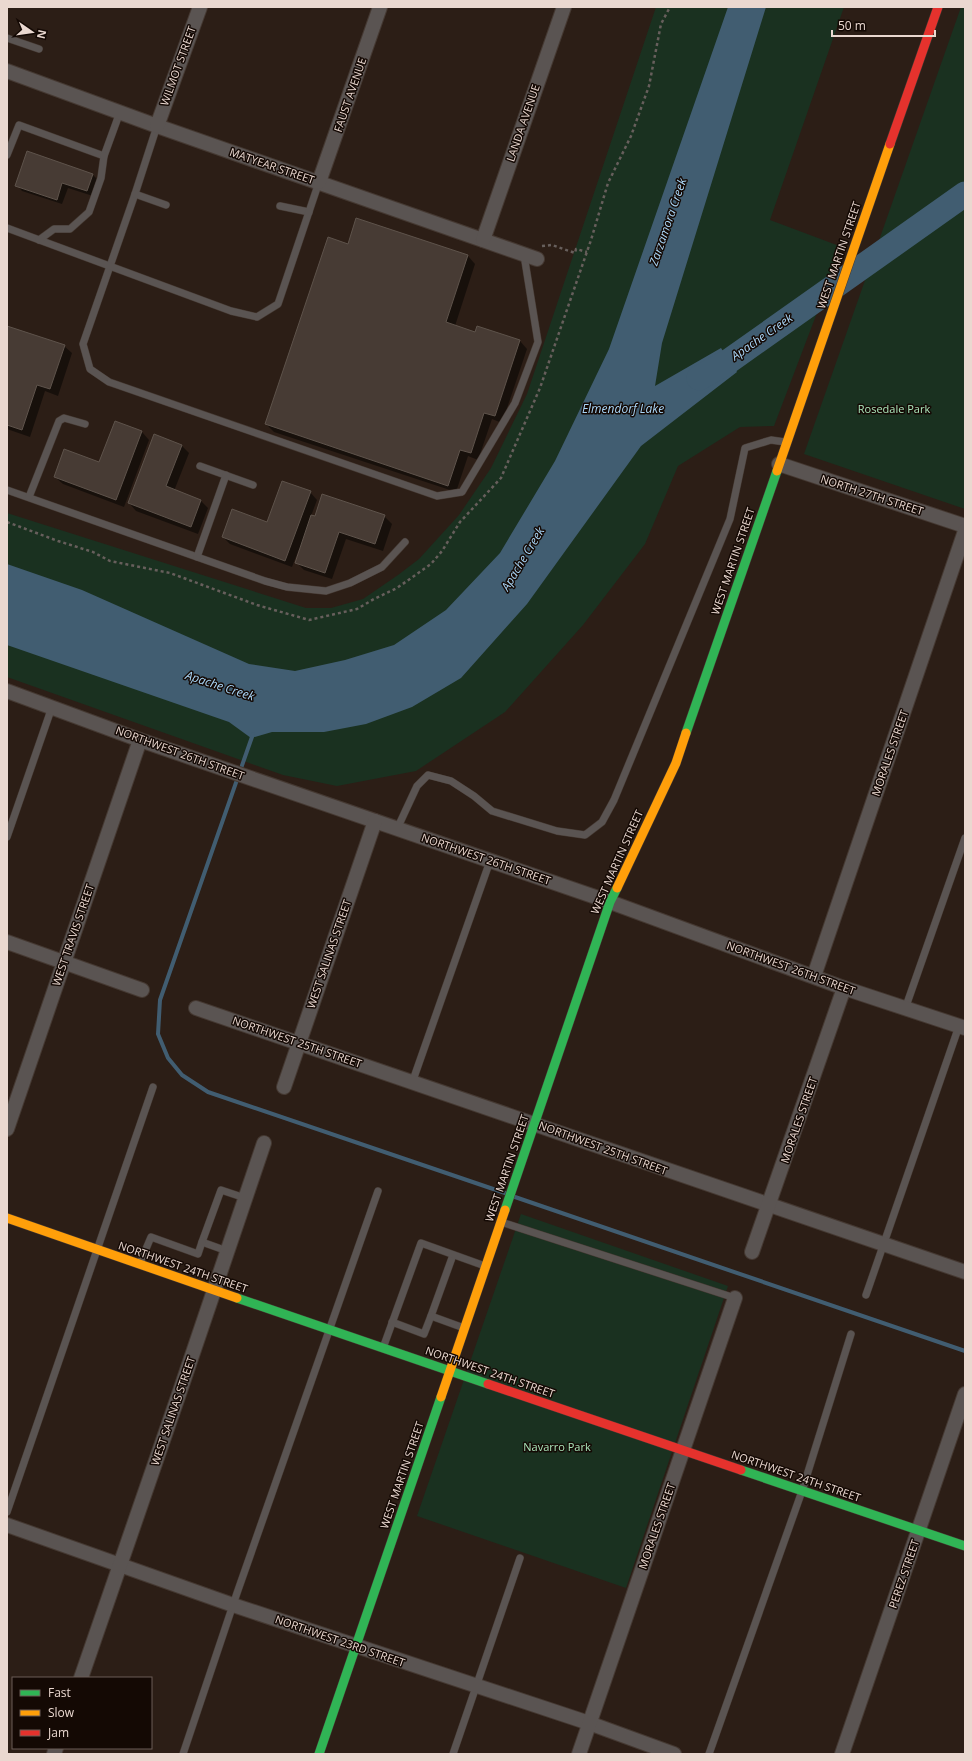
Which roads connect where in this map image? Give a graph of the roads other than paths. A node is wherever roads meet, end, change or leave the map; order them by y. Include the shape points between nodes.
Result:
1 (200, 7) edge
2 (380, 7) edge
3 (564, 7) edge
4 (938, 7) edge
5 (7, 38) edge
6 (38, 49) dead end
7 (7, 71) edge
8 (120, 112) junction
9 (157, 126) junction
10 (7, 155) edge
11 (104, 156) junction
12 (319, 182) junction
13 (136, 194) junction
14 (166, 205) dead end
15 (280, 206) dead end
16 (309, 212) junction
17 (7, 228) edge
18 (39, 240) junction
19 (484, 240) junction
20 (531, 257) joint
21 (110, 267) junction
22 (85, 424) dead end
23 (787, 443) junction
24 (779, 464) junction
25 (200, 466) dead end
26 (226, 475) junction
27 (253, 485) dead end
28 (7, 490) edge
29 (29, 497) junction
30 (965, 526) edge
31 (965, 530) edge
32 (405, 542) dead end
33 (197, 557) junction
34 (7, 691) edge
35 (52, 706) junction
36 (140, 740) junction
37 (375, 821) junction
38 (397, 829) junction
39 (7, 837) edge
40 (965, 838) edge
41 (490, 861) junction
42 (610, 902) junction
43 (7, 942) edge
44 (64, 962) junction
45 (814, 976) junction
46 (844, 988) junction
47 (142, 990) dead end
48 (196, 1008) dead end
49 (905, 1009) junction
50 (962, 1027) edge
51 (299, 1043) junction
52 (412, 1083) junction
53 (154, 1087) dead end
54 (284, 1087) dead end
55 (535, 1123) junction
56 (7, 1129) edge
57 (264, 1143) dead end
58 (378, 1191) dead end
59 (245, 1198) junction
60 (769, 1206) junction
61 (7, 1218) edge
62 (501, 1219) junction
63 (202, 1242) junction
64 (884, 1245) junction
65 (98, 1250) junction
66 (227, 1251) junction
67 (752, 1252) dead end
68 (453, 1255) junction
69 (140, 1264) junction
70 (485, 1266) junction
71 (965, 1272) edge
72 (214, 1290) junction
73 (866, 1295) dead end
74 (735, 1298) joint
75 (431, 1316) junction
76 (392, 1322) junction
77 (464, 1328) junction
78 (329, 1330) junction
79 (851, 1334) dead end
80 (383, 1348) junction
81 (450, 1371) junction
82 (965, 1394) edge
83 (684, 1450) junction
84 (802, 1491) junction
85 (7, 1512) edge
86 (7, 1525) edge
87 (919, 1531) junction
88 (965, 1546) edge
89 (520, 1558) dead end
90 (120, 1564) junction
91 (233, 1605) junction
92 (356, 1646) junction
93 (81, 1677) edge
94 (477, 1686) junction
95 (589, 1723) junction
96 (183, 1754) edge
97 (319, 1754) edge
98 (453, 1754) edge
99 (579, 1754) edge
100 (674, 1754) edge
101 (709, 1754) edge
102 (842, 1754) edge

1 - 9 street, WILMOT STREET
2 - 12 street, FAUST AVENUE
3 - 19 street, LANDA AVENUE
4 - 23 street, WEST MARTIN STREET
5 - 6 lane
7 - 8 street, MATYEAR STREET
8 - 9 street, MATYEAR STREET
8 - 11 lane
9 - 12 street, MATYEAR STREET
9 - 13 lane
10 - 11 lane via 19,125
11 - 18 lane via 101,178 89,212 70,229 54,229
12 - 16 lane
12 - 19 street, MATYEAR STREET
13 - 14 lane
13 - 21 lane
15 - 16 lane
16 - 21 lane via 278,304 256,316 231,311
17 - 18 lane
18 - 21 lane
19 - 20 street, MATYEAR STREET
20 - 21 lane via 538,342 515,403 462,492 437,496 109,382 90,369 83,344
22 - 29 lane via 64,418 59,421
23 - 24 street, WEST MARTIN STREET
23 - 38 lane via 771,440 745,448 730,519 614,800 602,822 585,835 557,831 492,811 451,781 428,776 417,786
24 - 30 street, NORTH 27TH STREET
24 - 42 street, WEST MARTIN STREET via 676,763
25 - 26 lane
26 - 27 lane
26 - 33 lane
28 - 29 lane
29 - 33 lane
31 - 45 street, MORALES STREET
32 - 33 lane via 382,566 350,583 326,591 287,587
34 - 35 street, NORTHWEST 26TH STREET
35 - 36 street, NORTHWEST 26TH STREET
35 - 39 lane
36 - 37 street, NORTHWEST 26TH STREET
36 - 44 street, WEST TRAVIS STREET
37 - 38 street, NORTHWEST 26TH STREET
37 - 51 street, WEST SALINAS STREET
38 - 41 street, NORTHWEST 26TH STREET
40 - 49 lane
41 - 42 street, NORTHWEST 26TH STREET
41 - 52 lane
42 - 45 street, NORTHWEST 26TH STREET
42 - 55 street, WEST MARTIN STREET
43 - 44 street
44 - 47 street
44 - 56 street, WEST TRAVIS STREET
45 - 46 street, NORTHWEST 26TH STREET
46 - 49 street, NORTHWEST 26TH STREET
46 - 60 street, MORALES STREET
48 - 51 street, NORTHWEST 25TH STREET
49 - 50 street, NORTHWEST 26TH STREET
50 - 64 lane
51 - 52 street, NORTHWEST 25TH STREET
51 - 54 street, WEST SALINAS STREET
52 - 55 street, NORTHWEST 25TH STREET
53 - 65 lane
55 - 60 street, NORTHWEST 25TH STREET
55 - 62 street, WEST MARTIN STREET
57 - 59 street, WEST SALINAS STREET
58 - 78 lane
59 - 63 lane via 221,1190
59 - 66 street, WEST SALINAS STREET
60 - 64 street, NORTHWEST 25TH STREET
60 - 67 street, MORALES STREET
61 - 65 street, NORTHWEST 24TH STREET
62 - 70 street, WEST MARTIN STREET
62 - 74 lane
63 - 66 lane
63 - 69 lane via 198,1254 150,1237
64 - 71 street, NORTHWEST 25TH STREET
64 - 73 lane
65 - 69 street, NORTHWEST 24TH STREET
65 - 85 lane
66 - 72 street, WEST SALINAS STREET
68 - 70 lane
68 - 75 lane
68 - 76 lane via 421,1243
69 - 72 street, NORTHWEST 24TH STREET
70 - 77 street, WEST MARTIN STREET
72 - 78 street, NORTHWEST 24TH STREET
72 - 90 street, WEST SALINAS STREET
74 - 83 street, MORALES STREET
75 - 76 lane via 424,1334
75 - 77 lane
76 - 80 lane
77 - 81 street, WEST MARTIN STREET
78 - 80 street, NORTHWEST 24TH STREET
78 - 91 lane
79 - 84 lane
80 - 81 street, NORTHWEST 24TH STREET
81 - 83 street, NORTHWEST 24TH STREET
81 - 92 street, WEST MARTIN STREET
82 - 87 street, PEREZ STREET
83 - 84 street, NORTHWEST 24TH STREET
83 - 95 street, MORALES STREET
84 - 87 street, NORTHWEST 24TH STREET
84 - 101 lane
86 - 90 street, NORTHWEST 23RD STREET
87 - 88 street, NORTHWEST 24TH STREET
87 - 102 street, PEREZ STREET
89 - 94 lane
90 - 91 street, NORTHWEST 23RD STREET
90 - 93 street, WEST SALINAS STREET
91 - 92 street, NORTHWEST 23RD STREET
91 - 96 lane
92 - 94 street, NORTHWEST 23RD STREET
92 - 97 street, WEST MARTIN STREET
94 - 95 street, NORTHWEST 23RD STREET
94 - 98 lane
95 - 99 street, MORALES STREET
95 - 100 street, NORTHWEST 23RD STREET

